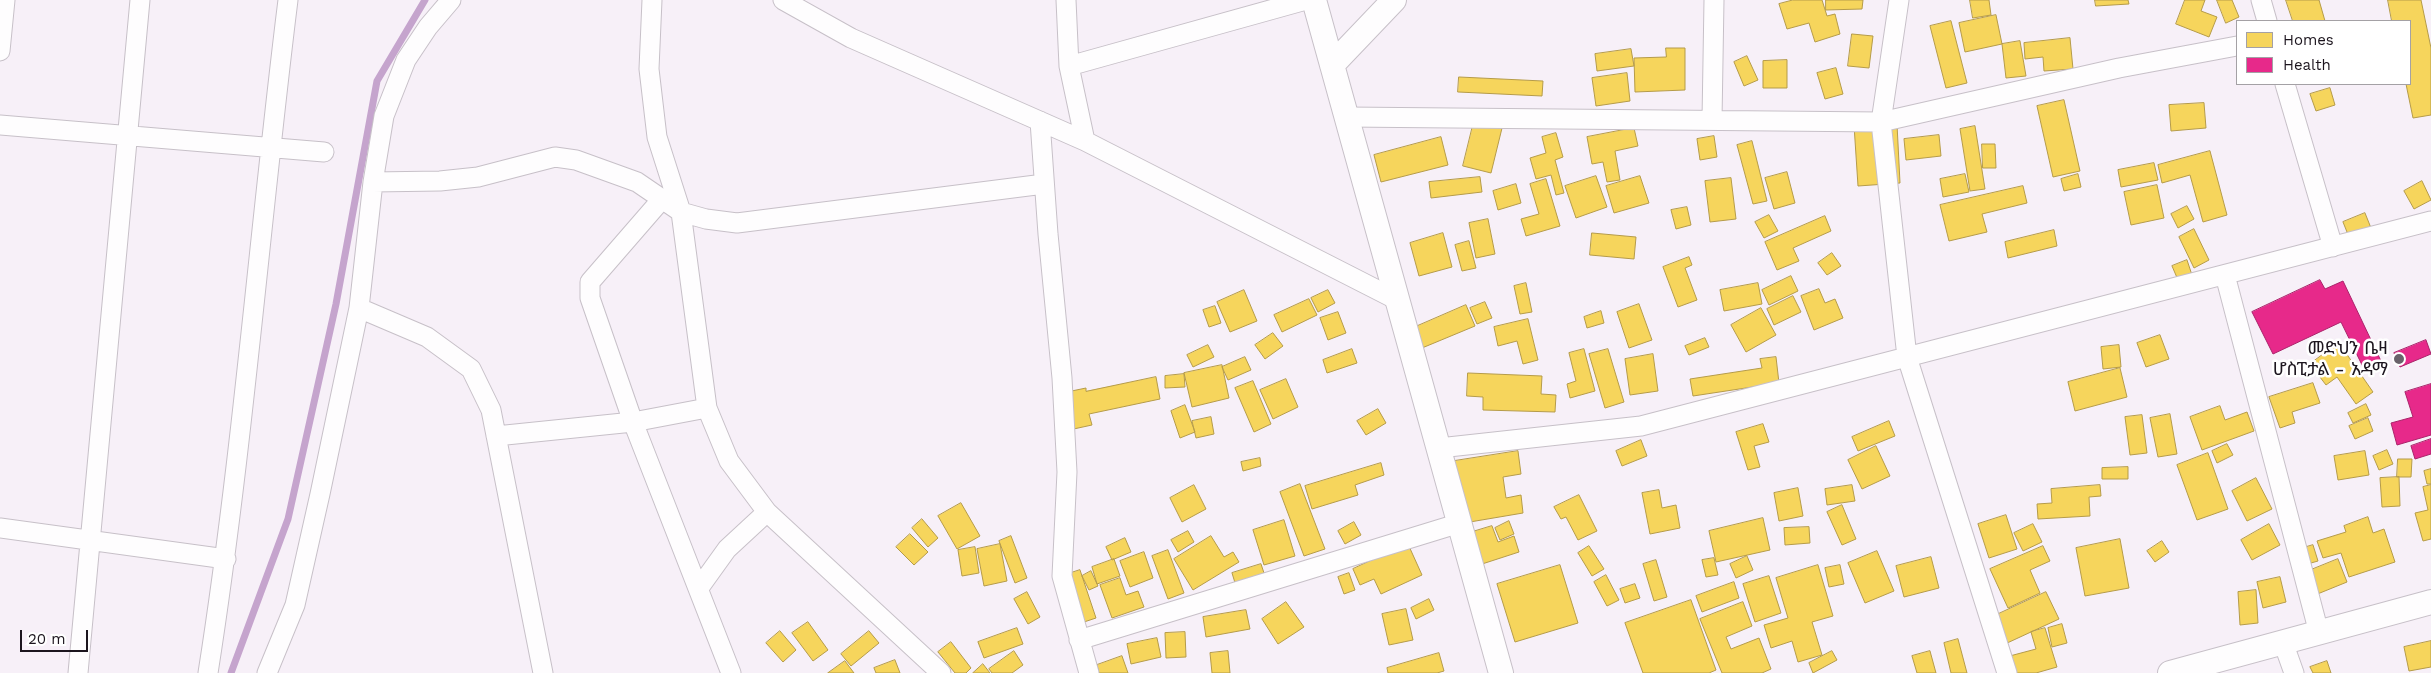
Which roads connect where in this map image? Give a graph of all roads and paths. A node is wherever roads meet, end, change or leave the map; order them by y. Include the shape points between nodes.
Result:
1 (5, 0) edge
2 (140, 0) edge
3 (288, 0) edge
4 (451, 0) edge
5 (652, 0) edge
6 (782, 0) edge
7 (1066, 0) edge
8 (1306, 0) edge
9 (1314, 0) edge
10 (1394, 0) edge
11 (1714, 0) edge
12 (1899, 0) edge
13 (2261, 0) edge
14 (2267, 20) edge
15 (2236, 46) edge
16 (0, 51) edge
17 (1332, 65) junction
18 (1069, 66) junction
19 (2285, 85) edge
20 (1346, 117) junction
21 (1712, 120) junction
22 (1040, 121) junction
23 (1881, 122) junction
24 (0, 125) edge
25 (127, 135) junction
26 (1085, 141) junction
27 (270, 147) junction
28 (324, 152) dead end
29 (373, 182) junction
30 (1044, 184) junction
31 (662, 199) junction
32 (681, 212) junction
33 (2431, 221) edge
34 (2332, 247) junction
35 (2225, 275) junction
36 (1399, 301) junction
37 (359, 308) junction
38 (1907, 357) junction
39 (707, 408) junction
40 (633, 422) junction
41 (496, 436) junction
42 (1439, 448) junction
43 (767, 512) junction
44 (1460, 523) junction
45 (0, 528) edge
46 (90, 541) junction
47 (226, 559) junction
48 (699, 588) junction
49 (2431, 602) edge
50 (2319, 632) junction
51 (1079, 640) junction
52 (2283, 642) junction
53 (78, 673) edge
54 (208, 673) edge
55 (267, 673) edge
56 (543, 673) edge
57 (731, 673) edge
58 (941, 673) edge
59 (1089, 673) edge
60 (1501, 673) edge
61 (2007, 673) edge
62 (2170, 673) edge
63 (2294, 673) edge

1 - 16 street
2 - 25 street
3 - 27 street
4 - 29 street via 406,60 384,116
5 - 32 street via 649,69 657,137
6 - 22 street via 851,38
7 - 18 street
8 - 18 street
9 - 17 street
10 - 17 street
11 - 21 street
12 - 23 street
13 - 14 street
15 - 23 street via 2119,68
17 - 20 street
18 - 26 street
19 - 34 street
20 - 21 street
20 - 36 street
21 - 23 street
22 - 26 street
22 - 30 street
23 - 38 street
24 - 25 street
25 - 27 street
25 - 46 street
26 - 36 street
27 - 28 street
27 - 47 street
29 - 31 street via 478,177 555,157 576,160 636,182
29 - 37 street
30 - 32 street via 738,223
30 - 51 street via 1067,472 1062,576
31 - 32 street
31 - 40 street via 590,282 590,298
32 - 39 street
33 - 34 street
34 - 35 street
35 - 38 street
35 - 50 street
36 - 42 street
37 - 41 street via 426,337 471,369 492,410
37 - 55 street via 295,606
38 - 42 street via 1641,426
38 - 61 street
39 - 40 street
39 - 43 street via 729,461
40 - 41 street
40 - 48 street
41 - 56 street
42 - 44 street
43 - 48 street via 727,549
43 - 58 street
44 - 51 street
44 - 60 street
45 - 46 street
46 - 47 street
46 - 53 street
47 - 54 street
48 - 57 street
49 - 50 street
50 - 52 street
51 - 59 street
52 - 62 street
52 - 63 street

